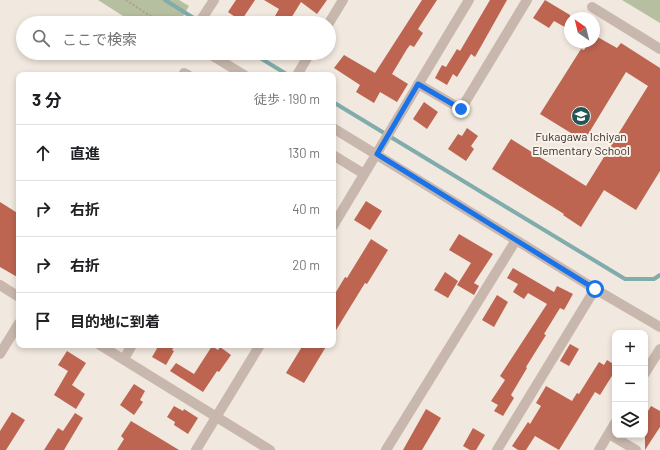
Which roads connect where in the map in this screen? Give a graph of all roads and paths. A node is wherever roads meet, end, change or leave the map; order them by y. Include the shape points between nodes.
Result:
1 (126, 0) edge
2 (214, 0) edge
3 (343, 0) edge
4 (469, 0) edge
5 (528, 0) edge
6 (592, 7) dead end
7 (150, 16) edge
8 (204, 16) edge
9 (333, 16) edge
10 (660, 49) edge
11 (219, 60) edge
12 (306, 60) edge
13 (239, 72) edge
14 (299, 72) edge
15 (418, 84) junction
16 (336, 130) edge
17 (377, 154) junction
18 (336, 158) edge
19 (364, 174) junction
20 (336, 221) edge
21 (516, 240) junction
22 (0, 286) edge
23 (595, 289) junction
24 (16, 295) edge
25 (660, 327) edge
26 (16, 328) edge
27 (105, 348) edge
28 (130, 348) edge
29 (258, 348) edge
30 (660, 349) edge
31 (0, 354) edge
32 (124, 359) junction
33 (648, 368) edge
34 (216, 418) junction
35 (612, 428) edge
36 (609, 434) junction
37 (196, 450) edge
38 (270, 450) edge
39 (386, 450) edge
40 (497, 450) edge
41 (599, 450) edge
42 (636, 450) edge

1 - 7 path
2 - 8 street
3 - 9 street
4 - 15 street
5 - 15 street via 461,109
6 - 10 street
11 - 13 street
12 - 14 street
15 - 17 street
16 - 17 street
17 - 19 street
17 - 21 street
18 - 19 street
19 - 20 street
21 - 23 street
21 - 39 street
22 - 24 street
23 - 25 street
23 - 40 street
26 - 31 street
27 - 32 street
28 - 32 street
29 - 34 street
30 - 33 street
32 - 34 street
34 - 37 street
34 - 38 street
35 - 36 street
36 - 41 street
36 - 42 street

